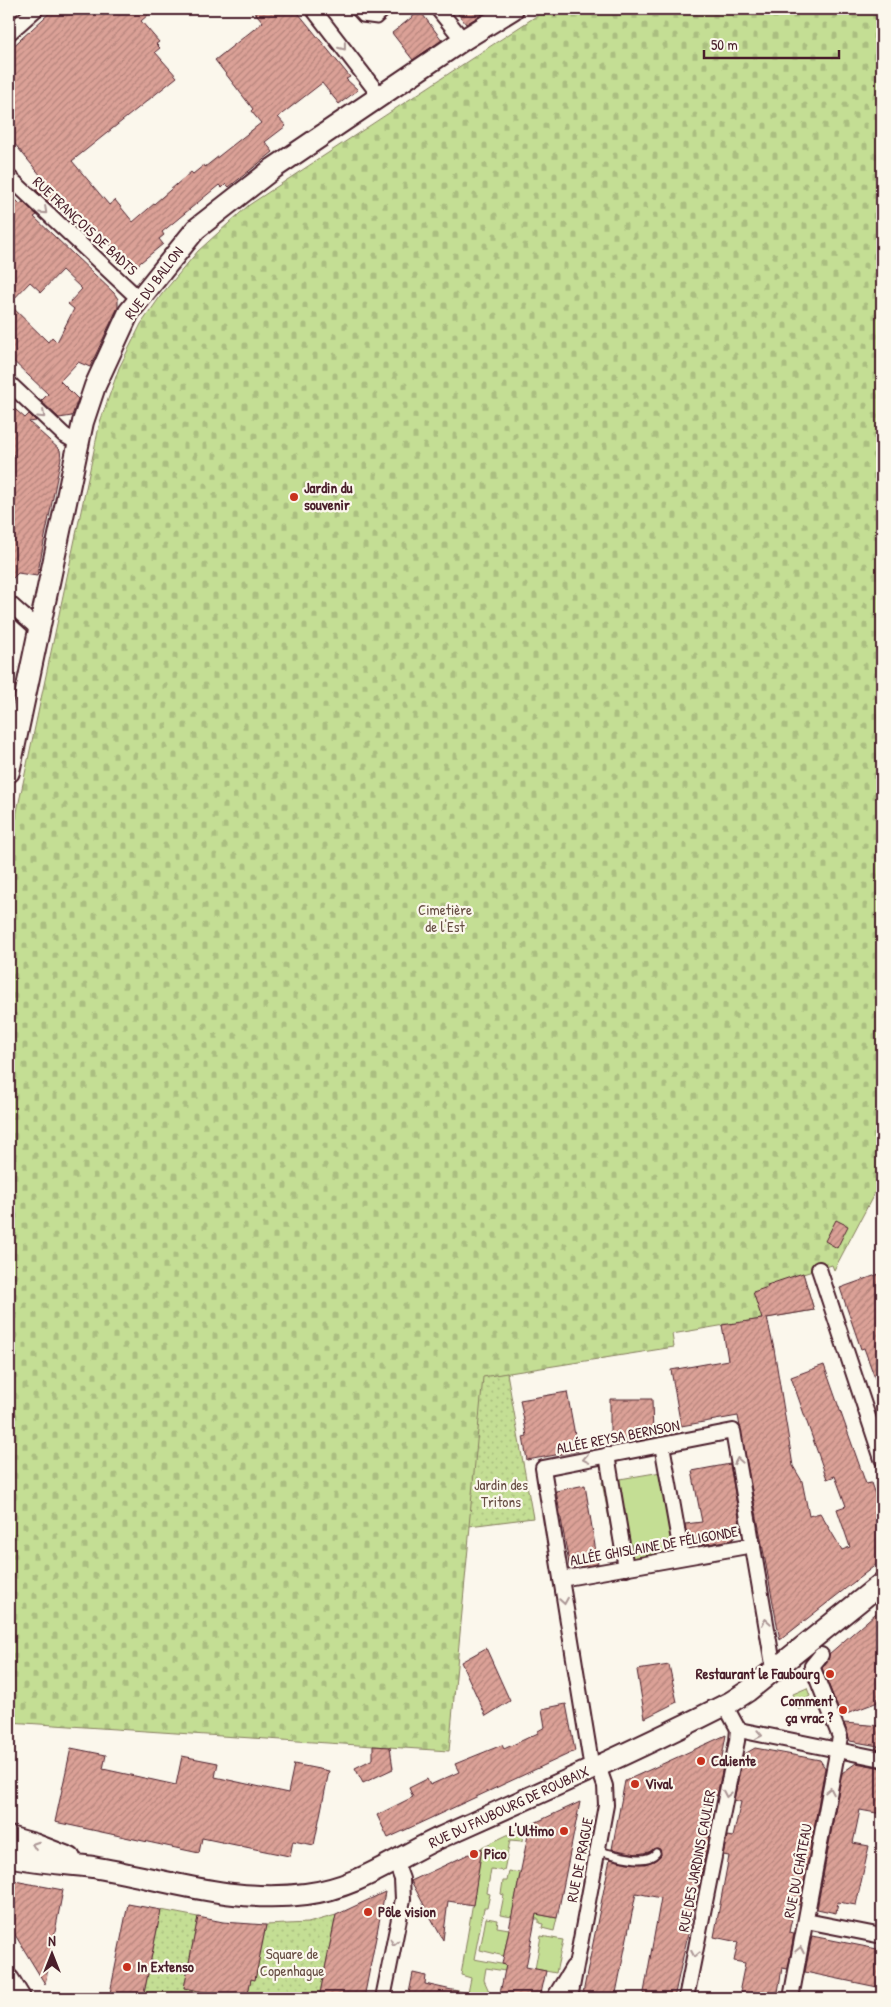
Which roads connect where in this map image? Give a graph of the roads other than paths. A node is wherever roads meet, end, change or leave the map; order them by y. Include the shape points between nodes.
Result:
1 (36, 9) edge
2 (313, 9) edge
3 (354, 9) edge
4 (389, 9) edge
5 (438, 9) edge
6 (513, 9) edge
7 (9, 33) edge
8 (463, 40) junction
9 (380, 96) junction
10 (9, 177) edge
11 (138, 298) junction
12 (9, 383) edge
13 (78, 443) junction
14 (9, 603) edge
15 (38, 629) junction
16 (9, 772) edge
17 (818, 1269) dead end
18 (662, 1445) junction
19 (607, 1456) junction
20 (882, 1459) edge
21 (753, 1545) junction
22 (682, 1557) junction
23 (626, 1568) junction
24 (561, 1579) junction
25 (882, 1583) edge
26 (821, 1655) dead end
27 (774, 1670) junction
28 (725, 1705) junction
29 (738, 1729) junction
30 (837, 1750) junction
31 (882, 1759) edge
32 (595, 1767) junction
33 (9, 1837) edge
34 (598, 1851) junction
35 (656, 1853) dead end
36 (12, 1858) edge
37 (395, 1860) junction
38 (93, 1867) junction
39 (806, 1921) junction
40 (882, 1936) edge
41 (577, 1960) junction
42 (383, 1998) edge
43 (554, 1998) edge
44 (570, 1998) edge
45 (686, 1998) edge
46 (791, 1998) edge

1 - 7 street
2 -> 9 street
3 - 4 lane via 362,18 377,20
5 - 8 street
6 - 8 main road, RUE DU BALLON
8 - 9 main road, RUE DU BALLON
9 - 11 main road, RUE DU BALLON via 274,168 196,229
10 -> 11 street, RUE FRANÇOIS DE BADTS
11 - 13 main road, RUE DU BALLON via 123,323 95,386
12 -> 13 street via 64,435
13 - 15 main road, RUE DU BALLON
14 - 15 street
15 - 16 main road, RUE DU BALLON
17 - 20 street
18 - 19 street, ALLÉE REYSA BERNSON
21 -> 18 street, ALLÉE REYSA BERNSON via 733,1431
18 - 22 street
19 - 23 street
19 -> 24 street, ALLÉE REYSA BERNSON via 543,1468
21 - 22 street, ALLÉE GHISLAINE DE FÉLIGONDE
27 -> 21 street, ALLÉE REYSA BERNSON
22 - 23 street, ALLÉE GHISLAINE DE FÉLIGONDE
23 - 24 street, ALLÉE GHISLAINE DE FÉLIGONDE
24 -> 32 street, ALLÉE REYSA BERNSON
25 - 27 main road, RUE DU FAUBOURG DE ROUBAIX
26 - 30 street, RUE DU CHÂTEAU via 812,1666 840,1736
27 - 28 main road, RUE DU FAUBOURG DE ROUBAIX
28 - 29 street
28 - 32 main road, RUE DU FAUBOURG DE ROUBAIX
29 -> 30 street
29 -> 45 street, RUE DES JARDINS CAULIER
30 - 31 street
39 -> 30 street, RUE DU CHÂTEAU
32 - 34 street, RUE DE PRAGUE via 605,1786 606,1805
32 - 37 main road, RUE DU FAUBOURG DE ROUBAIX
38 -> 33 main road, RUE DU FAUBOURG DE ROUBAIX
34 - 35 lane via 640,1860 649,1859
34 - 41 street, RUE DE PRAGUE
36 - 38 main road, RUE DU FAUBOURG DE ROUBAIX
37 - 38 main road, RUE DU FAUBOURG DE ROUBAIX via 356,1882 306,1895 272,1897 209,1892
37 -> 42 street via 402,1879 403,1899
39 - 40 street
46 -> 39 street, RUE DU CHÂTEAU
41 - 43 street, RUE DE PRAGUE
41 - 44 street, RUE DE PRAGUE

